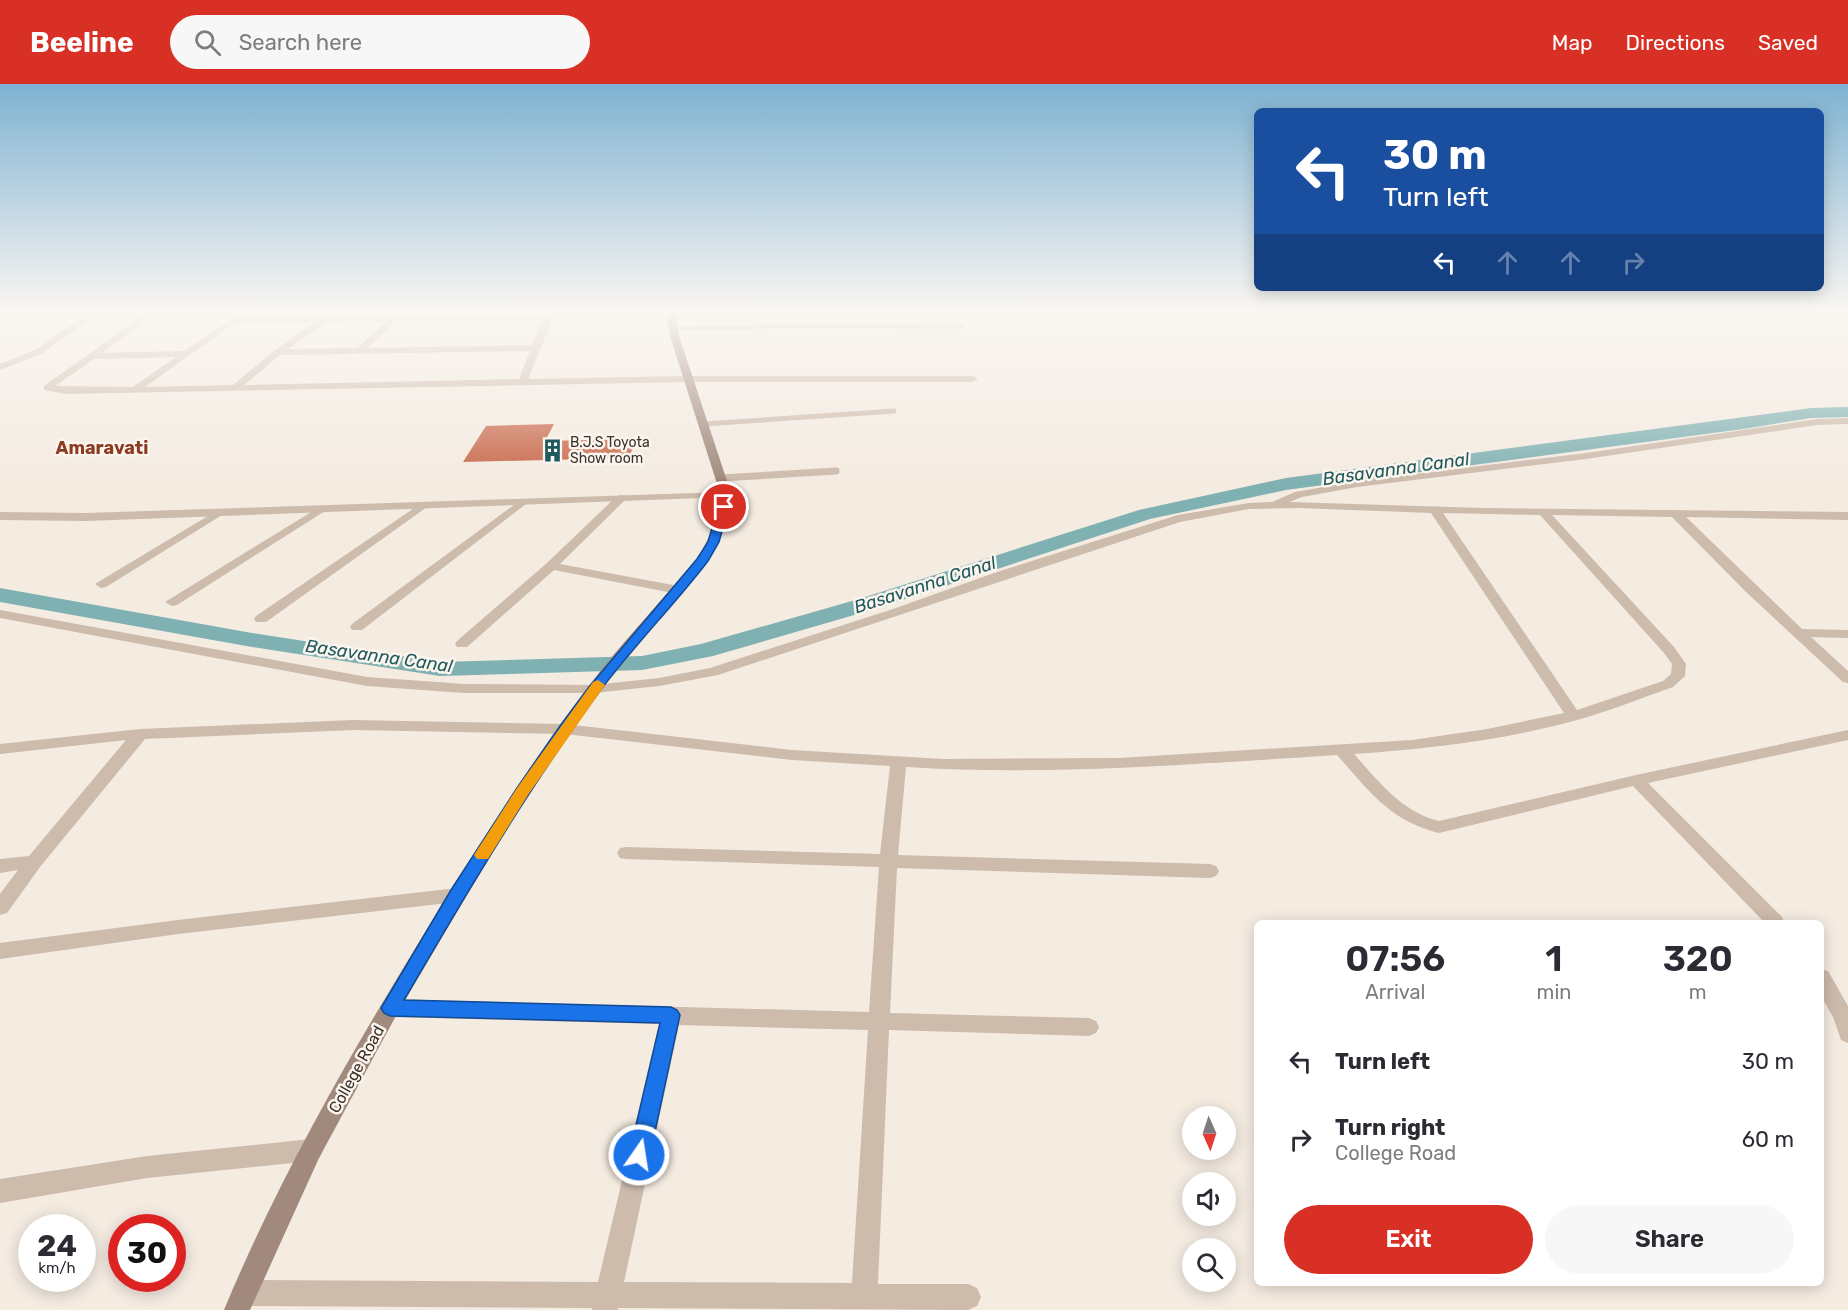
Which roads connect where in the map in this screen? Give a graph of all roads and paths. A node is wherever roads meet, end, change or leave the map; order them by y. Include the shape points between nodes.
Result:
1 (73, 368) edge
2 (165, 368) edge
3 (259, 368) edge
4 (528, 368) edge
5 (683, 368) edge
6 (686, 379) junction
7 (972, 379) dead end
8 (522, 383) junction
9 (236, 387) junction
10 (136, 388) junction
11 (894, 411) dead end
12 (1848, 421) edge
13 (704, 424) junction
14 (836, 471) dead end
15 (721, 478) junction
16 (725, 495) junction
17 (621, 498) junction
18 (522, 502) junction
19 (423, 505) junction
20 (1269, 505) junction
21 (321, 509) junction
22 (1434, 509) junction
23 (1542, 511) junction
24 (1674, 512) junction
25 (218, 513) junction
26 (0, 516) edge
27 (1848, 516) edge
28 (551, 566) junction
29 (101, 584) dead end
30 (678, 590) junction
31 (172, 602) dead end
32 (0, 614) edge
33 (261, 619) dead end
34 (357, 627) dead end
35 (1798, 633) junction
36 (1848, 634) edge
37 (462, 644) dead end
38 (1848, 680) edge
39 (594, 689) junction
40 (1574, 716) junction
41 (565, 729) junction
42 (140, 734) junction
43 (1848, 735) edge
44 (0, 749) edge
45 (1342, 750) junction
46 (899, 761) junction
47 (1636, 780) junction
48 (626, 854) dead end
49 (888, 861) junction
50 (34, 862) junction
51 (0, 866) edge
52 (1210, 871) dead end
53 (457, 895) junction
54 (0, 908) edge
55 (1773, 920) edge
56 (0, 951) edge
57 (1824, 982) edge
58 (390, 1008) junction
59 (671, 1015) junction
60 (881, 1022) junction
61 (1089, 1027) dead end
62 (1848, 1034) edge
63 (311, 1150) junction
64 (0, 1191) edge
65 (864, 1296) junction
66 (968, 1297) dead end
67 (240, 1302) edge
68 (606, 1303) edge

1 - 10 street via 46,388
2 - 10 street
3 - 9 street
4 - 8 street
5 - 6 main road, College Road
6 - 7 street
6 - 8 street
6 - 13 main road, College Road
8 - 9 street
9 - 10 street
11 - 13 lane
12 - 20 street via 1358,484 1299,494
13 - 15 main road, College Road
14 - 15 lane
15 - 16 main road, College Road
16 - 17 street
16 - 30 main road, College Road via 714,542
17 - 18 street
17 - 28 street
18 - 19 street
18 - 34 street
19 - 21 street
19 - 33 street
20 - 22 street
20 - 39 street via 1199,515 1127,534 713,672
21 - 25 street
21 - 31 street
22 - 23 street
22 - 40 street
23 - 24 street
23 - 40 street via 1679,664 1678,676 1668,684
24 - 27 street
24 - 35 street
25 - 26 street
25 - 29 street
28 - 30 street
28 - 37 street
30 - 39 main road, College Road
32 - 39 street via 386,685
35 - 36 street
35 - 38 street
39 - 41 main road, College Road
40 - 45 street via 1413,745
41 - 42 street via 353,725
41 - 46 street via 792,755
41 - 53 main road, College Road
42 - 44 street
42 - 50 street
43 - 47 street
45 - 46 street via 1119,763
45 - 47 street via 1406,816 1423,825 1439,826
46 - 49 street
47 - 55 street
48 - 49 street
49 - 52 street
49 - 60 street
50 - 51 street
50 - 54 street
53 - 56 street
53 - 58 main road, College Road
57 - 62 street via 1843,1016
58 - 59 street
58 - 63 main road, College Road
59 - 60 street
59 - 68 street
60 - 61 street
60 - 65 street
63 - 64 street via 147,1167
63 - 67 main road, College Road
65 - 66 street
65 - 68 street
67 - 68 street

